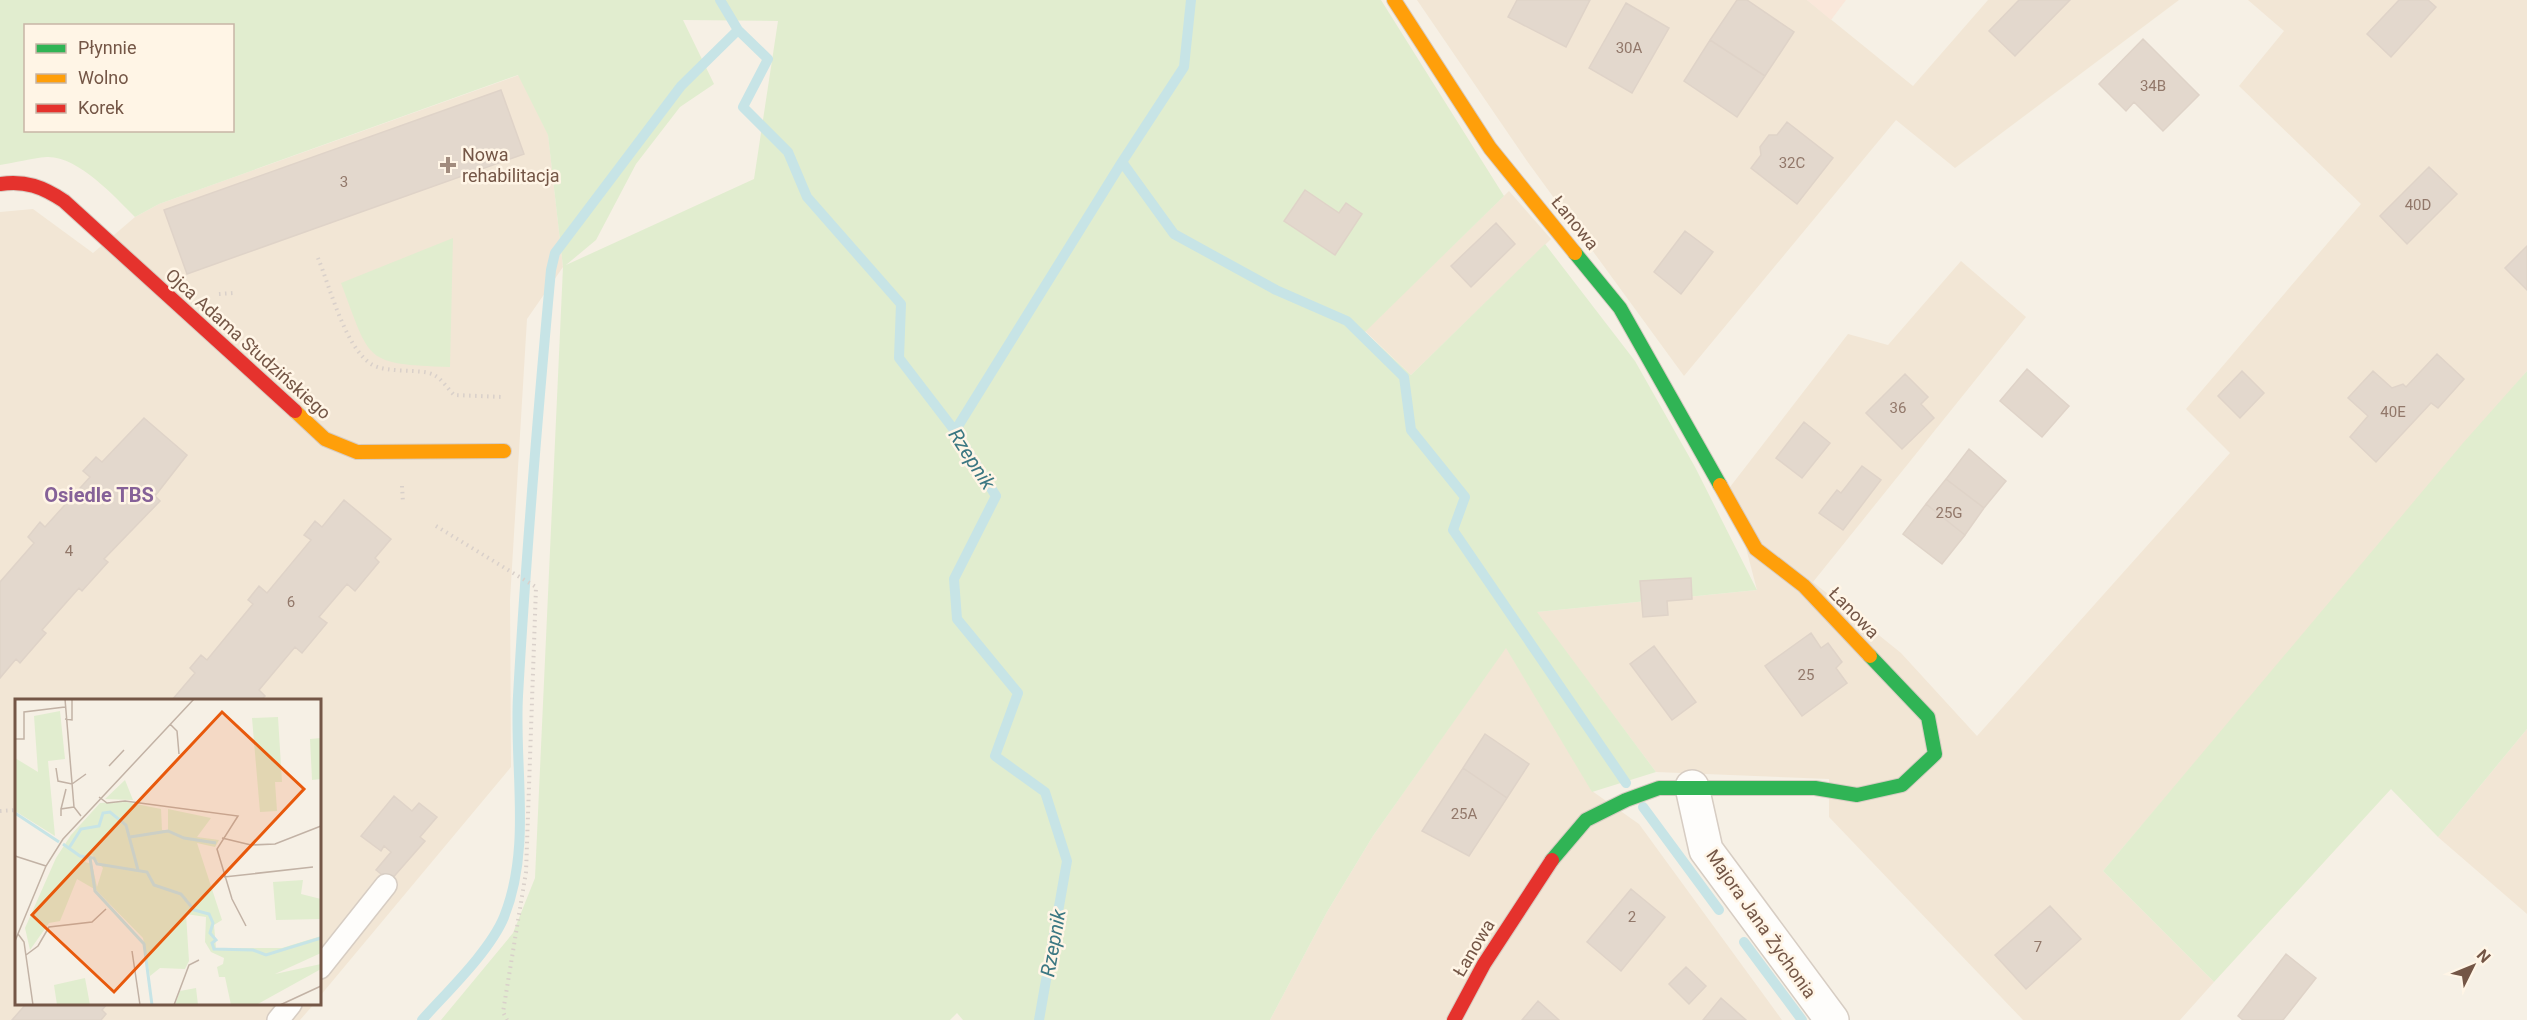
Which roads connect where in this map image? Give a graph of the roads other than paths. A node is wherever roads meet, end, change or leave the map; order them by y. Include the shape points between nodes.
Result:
1 (1394, 0) edge
2 (0, 183) edge
3 (504, 451) dead end
4 (1692, 787) junction
5 (386, 885) dead end
6 (321, 967) edge
7 (290, 1005) edge
8 (278, 1020) edge
9 (1454, 1020) edge
10 (1832, 1020) edge

1 - 4 street, Łanowa via 1490,148 1620,308 1756,549 1804,586 1929,717 1935,754 1902,784 1857,795 1815,788
2 - 3 street, Ojca Adama Studzińskiego via 28,181 64,201 325,439 357,452
4 - 9 street, Łanowa via 1659,788 1586,820 1547,867 1484,964
4 - 10 street, Majora Jana Żychonia via 1706,850
5 - 6 lane
7 - 8 lane

